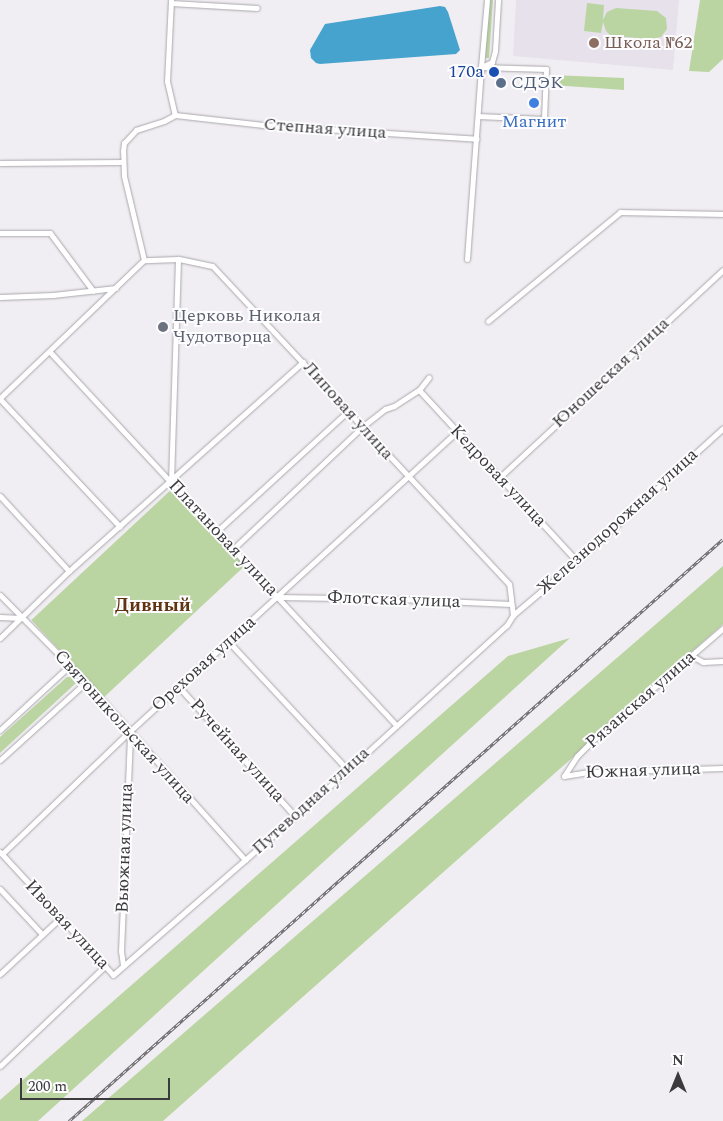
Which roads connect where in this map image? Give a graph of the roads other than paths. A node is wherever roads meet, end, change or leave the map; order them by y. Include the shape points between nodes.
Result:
1 (487, 0) edge
2 (498, 0) edge
3 (171, 1) edge
4 (258, 8) dead end
5 (481, 67) junction
6 (175, 115) junction
7 (478, 116) junction
8 (477, 139) junction
9 (123, 162) junction
10 (0, 163) edge
11 (723, 214) edge
12 (0, 233) edge
13 (178, 259) junction
14 (467, 259) dead end
15 (144, 260) junction
16 (723, 270) edge
17 (116, 288) junction
18 (93, 291) junction
19 (0, 297) edge
20 (488, 321) dead end
21 (50, 352) junction
22 (303, 362) junction
23 (429, 377) dead end
24 (420, 390) junction
25 (0, 398) edge
26 (347, 412) junction
27 (362, 427) junction
28 (723, 428) edge
29 (457, 431) junction
30 (407, 476) junction
31 (500, 477) junction
32 (171, 482) junction
33 (0, 496) edge
34 (120, 527) junction
35 (216, 532) junction
36 (233, 549) junction
37 (578, 562) junction
38 (69, 571) junction
39 (0, 595) edge
40 (278, 598) junction
41 (511, 604) junction
42 (512, 615) junction
43 (0, 617) edge
44 (21, 618) junction
45 (723, 628) edge
46 (0, 638) edge
47 (228, 641) junction
48 (692, 656) junction
49 (723, 662) edge
50 (70, 666) junction
51 (86, 682) junction
52 (179, 687) junction
53 (396, 724) junction
54 (0, 730) edge
55 (130, 731) junction
56 (0, 760) edge
57 (723, 768) edge
58 (348, 770) junction
59 (564, 776) joint
60 (294, 815) junction
61 (1, 853) edge
62 (245, 860) junction
63 (0, 889) edge
64 (60, 918) junction
65 (42, 934) junction
66 (123, 965) junction
67 (105, 966) junction
68 (0, 974) edge
69 (113, 975) joint
70 (0, 1066) edge

1 - 5 street
2 - 5 street via 495,51 492,62
3 - 4 street
3 - 6 street via 167,81
5 - 7 street
5 - 7 street via 546,69 544,119
6 - 8 street, Степная улица via 263,125
6 - 9 street via 136,130 124,143
7 - 8 street
8 - 14 street
9 - 10 street
9 - 15 street
11 - 20 street via 620,212
12 - 18 street via 50,233
13 - 15 street, Липовая улица
13 - 22 street, Липовая улица via 212,266
13 - 32 street
15 - 17 street
16 - 31 street, Юношеская улица
17 - 18 street
17 - 21 street
18 - 19 street
21 - 25 street
21 - 32 street, Платановая улица
22 - 26 street, Липовая улица
22 - 32 street
23 - 24 street
24 - 27 street via 385,409
24 - 29 street, Кедровая улица
25 - 34 street
26 - 27 street, Липовая улица
26 - 35 street
27 - 30 street, Липовая улица
27 - 36 street
28 - 37 street, Железнодорожная улица
29 - 30 street, Ореховая улица
29 - 31 street, Кедровая улица
30 - 40 street, Ореховая улица
30 - 41 street, Липовая улица via 509,584
31 - 37 street, Кедровая улица
32 - 34 street
32 - 35 street, Платановая улица
33 - 38 street
34 - 38 street
35 - 36 street, Платановая улица
36 - 40 street, Платановая улица
37 - 42 street, Железнодорожная улица
38 - 44 street
39 - 44 street, Святоникольская улица
40 - 41 street, Флотская улица
40 - 47 street, Ореховая улица
40 - 53 street, Платановая улица
41 - 42 street
42 - 53 street, Путеводная улица via 507,625
43 - 44 street
44 - 46 street
44 - 50 street, Святоникольская улица
45 - 48 street, Рязанская улица
47 - 52 street, Ореховая улица
47 - 58 street
48 - 49 street via 703,662
48 - 59 street, Рязанская улица via 593,740
50 - 51 street, Святоникольская улица
50 - 54 street
51 - 55 street, Святоникольская улица
51 - 56 street
52 - 55 street, Ореховая улица
52 - 60 street, Ручейная улица
53 - 58 street, Путеводная улица
55 - 61 street, Ореховая улица
55 - 62 street, Святоникольская улица
55 - 66 street, Вьюжная улица
57 - 59 street, Южная улица via 589,772
58 - 60 street, Путеводная улица
60 - 62 street, Путеводная улица
61 - 64 street, Ивовая улица
62 - 66 street, Путеводная улица
63 - 65 street, Ивовая улица
64 - 65 street
64 - 67 street, Ивовая улица
65 - 68 street
66 - 69 street, Путеводная улица
67 - 69 street, Ивовая улица
67 - 70 street

